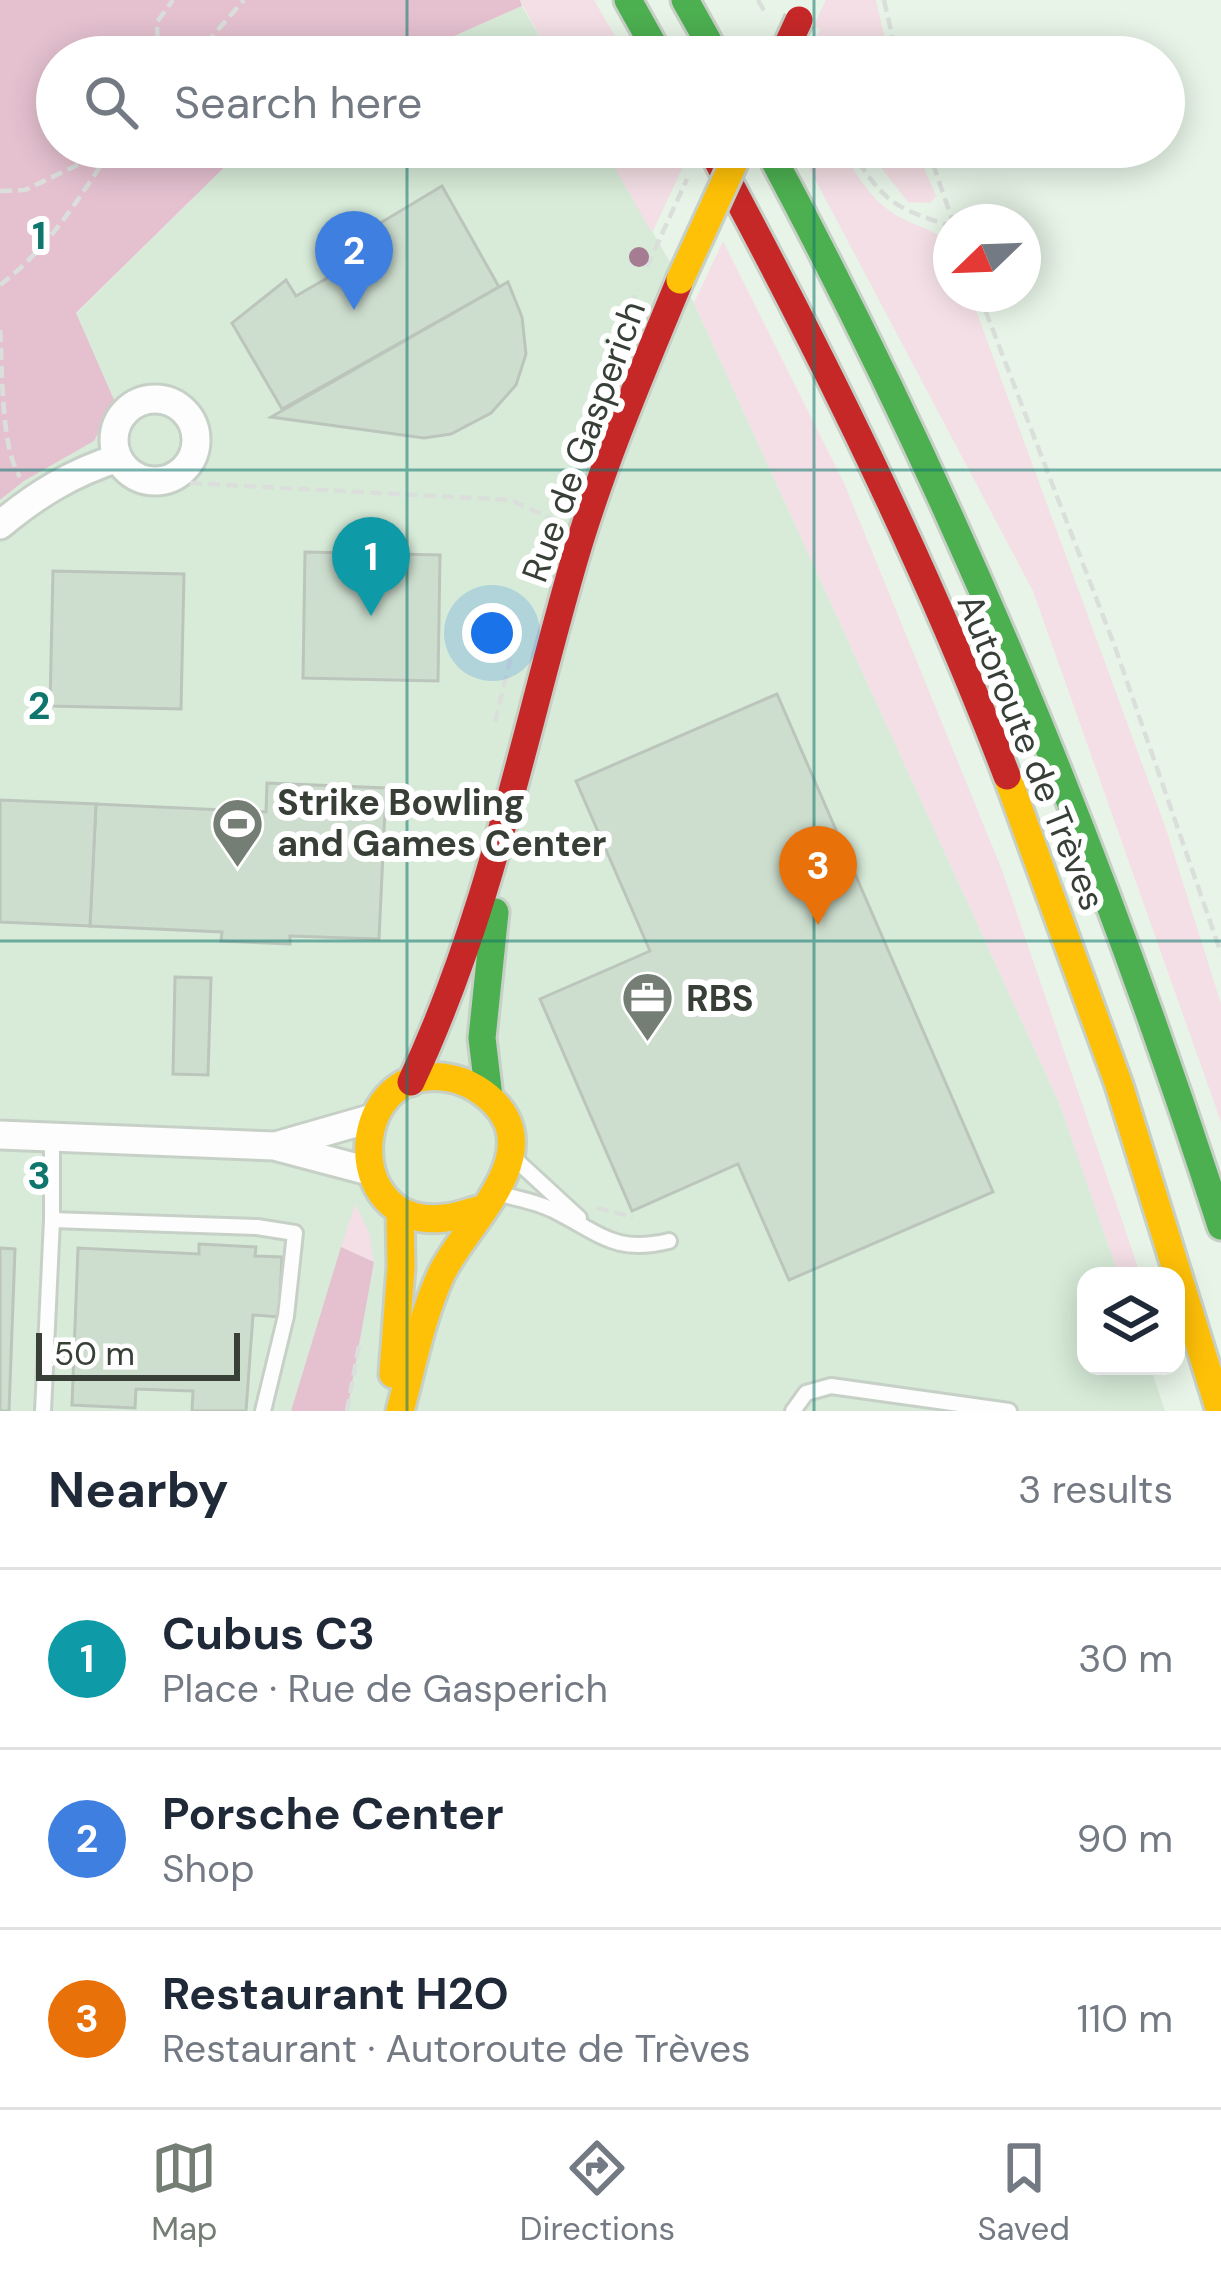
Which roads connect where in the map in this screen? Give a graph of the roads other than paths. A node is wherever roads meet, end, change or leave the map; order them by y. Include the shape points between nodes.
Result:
1 (628, 0) edge
2 (685, 0) edge
3 (648, 36) edge
4 (705, 36) edge
5 (712, 168) edge
6 (731, 168) edge
7 (778, 168) edge
8 (118, 458) junction
9 (0, 525) edge
10 (502, 838) junction
11 (411, 1082) junction
12 (489, 1097) junction
13 (373, 1118) junction
14 (0, 1135) edge
15 (52, 1136) junction
16 (274, 1146) junction
17 (511, 1156) junction
18 (369, 1171) junction
19 (489, 1201) junction
20 (400, 1211) junction
21 (52, 1220) junction
22 (1221, 1226) edge
23 (600, 1238) junction
24 (669, 1241) dead end
25 (43, 1411) edge
26 (263, 1411) edge
27 (390, 1411) edge
28 (400, 1411) edge
29 (793, 1411) edge
30 (1010, 1411) edge
31 (1220, 1411) edge

1 - 3 main road
2 - 4 main road
5 - 31 main road, Autoroute de Trèves via 746,210 984,720 1117,1069
6 - 10 main road, Rue de Gasperich, bridge via 613,440
7 - 22 main road, Autoroute de Trèves via 905,417 1028,696 1100,873
8 - 8 street via 115,430 130,407 171,402 191,421 191,461 173,477 135,477
8 - 9 street via 76,472
10 - 11 main road, Rue de Gasperich via 439,1028
10 - 12 main road, Rue de Gasperich via 482,1037
11 - 12 main road via 453,1078
11 - 13 main road
12 - 17 main road via 507,1124
13 - 16 street
13 - 18 main road
14 - 15 street
15 - 16 street
15 - 21 lane
16 - 18 street
17 - 19 main road
17 - 23 lane
18 - 20 main road
19 - 20 main road via 455,1221 426,1222
19 - 23 lane via 551,1208
19 - 28 main road via 440,1274
20 - 27 main road
21 - 25 lane
21 - 26 lane via 295,1233
23 - 24 lane via 639,1248
29 - 30 lane via 806,1393 831,1386

